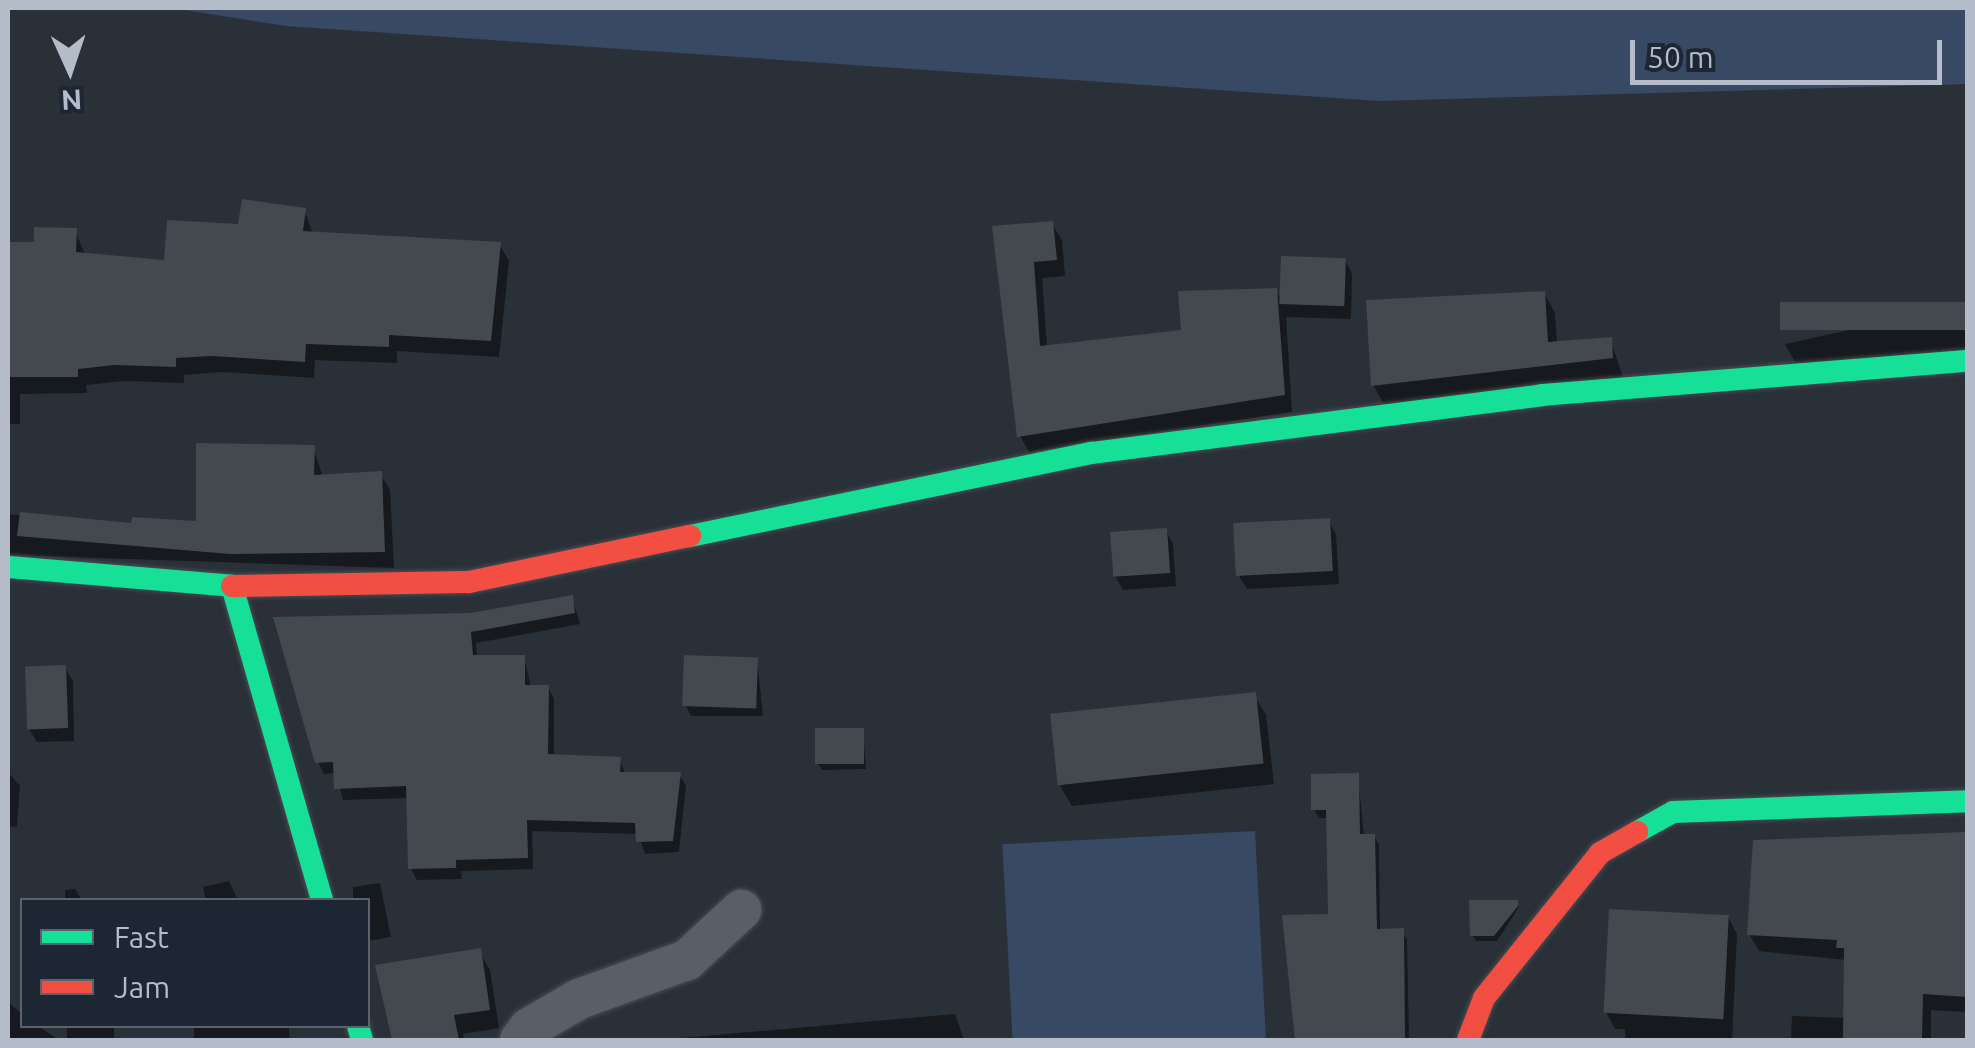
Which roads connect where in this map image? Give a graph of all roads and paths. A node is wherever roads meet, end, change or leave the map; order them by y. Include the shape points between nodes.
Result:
1 (1968, 361) edge
2 (8, 567) edge
3 (232, 586) junction
4 (1968, 802) edge
5 (321, 898) edge
6 (741, 910) dead end
7 (520, 1040) edge
8 (1468, 1040) edge

1 - 3 street via 1542,395 1092,453 468,582
2 - 3 street
3 - 5 street
4 - 8 street via 1672,812 1600,853 1484,998
6 - 7 street via 688,960 579,999 528,1028

